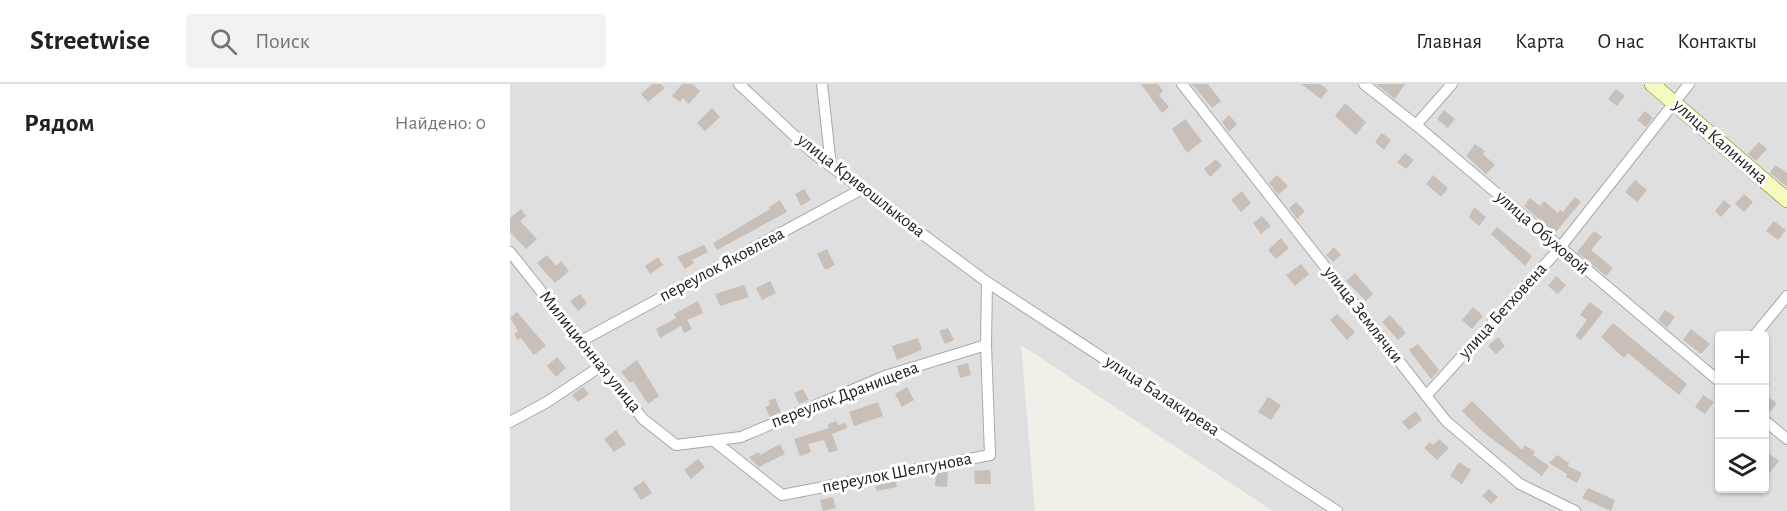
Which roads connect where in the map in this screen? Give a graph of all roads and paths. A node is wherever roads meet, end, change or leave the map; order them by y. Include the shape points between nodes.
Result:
1 (739, 84) edge
2 (822, 84) edge
3 (1182, 84) edge
4 (1364, 84) edge
5 (1452, 84) edge
6 (1652, 84) edge
7 (1689, 84) edge
8 (1674, 102) junction
9 (1416, 125) junction
10 (831, 166) junction
11 (862, 189) junction
12 (1787, 200) edge
13 (1559, 249) junction
14 (510, 252) edge
15 (987, 282) junction
16 (1787, 296) edge
17 (1758, 331) edge
18 (581, 341) junction
19 (987, 345) junction
20 (601, 366) junction
21 (1715, 378) edge
22 (1426, 396) junction
23 (510, 422) edge
24 (1769, 424) edge
25 (1787, 439) edge
26 (714, 441) junction
27 (676, 445) joint
28 (1337, 511) edge
29 (1575, 511) edge

1 - 10 street, улица Кривошлыкова
2 - 10 street
3 - 22 street, улица Землячки
4 - 9 street, улица Обуховой
5 - 9 street
6 - 8 street, улица Калинина
7 - 8 street, улица Бетховена
8 - 12 street, улица Калинина
8 - 13 street, улица Бетховена
9 - 13 street, улица Обуховой
10 - 11 street, улица Кривошлыкова
11 - 15 street, улица Кривошлыкова
11 - 18 street, переулок Яковлева
13 - 21 street, улица Обуховой
13 - 22 street, улица Бетховена
14 - 18 street, Милиционная улица
15 - 19 street
15 - 28 street, улица Балакирева
16 - 17 street
18 - 20 street, Милиционная улица
19 - 26 street, переулок Дранищева via 885,376 741,437
19 - 26 street, переулок Шелгунова via 990,455 782,495
20 - 23 street
20 - 27 street, Милиционная улица via 643,418
22 - 29 street, улица Землячки via 1446,421 1520,484
24 - 25 street
26 - 27 street, переулок Дранищева

